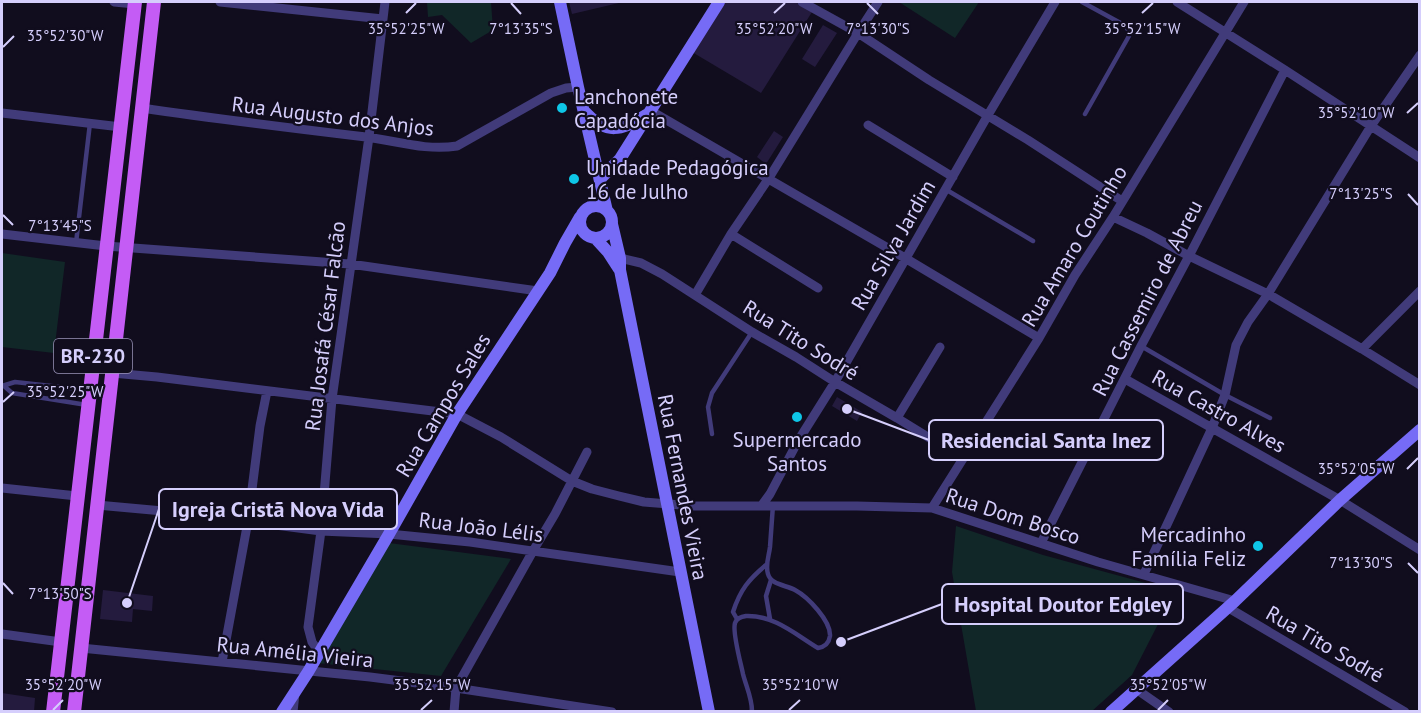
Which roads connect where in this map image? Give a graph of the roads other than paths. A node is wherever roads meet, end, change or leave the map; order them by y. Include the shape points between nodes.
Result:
1 (114, 2) edge
2 (154, 2) edge
3 (220, 2) edge
4 (385, 2) edge
5 (560, 2) edge
6 (719, 2) edge
7 (802, 2) edge
8 (878, 2) edge
9 (1055, 2) edge
10 (1082, 2) edge
11 (1244, 2) edge
12 (135, 3) edge
13 (1181, 3) edge
14 (383, 18) junction
15 (1225, 32) junction
16 (858, 33) junction
17 (1419, 55) edge
18 (1285, 70) junction
19 (578, 87) junction
20 (142, 108) junction
21 (584, 111) junction
22 (651, 111) junction
23 (2, 113) edge
24 (1084, 114) dead end
25 (988, 115) junction
26 (90, 123) junction
27 (868, 125) dead end
28 (1371, 126) junction
29 (121, 127) junction
30 (369, 137) junction
31 (1419, 158) edge
32 (953, 177) junction
33 (768, 178) junction
34 (600, 181) junction
35 (945, 189) junction
36 (1122, 201) junction
37 (607, 211) junction
38 (582, 214) junction
39 (1113, 217) junction
40 (612, 224) junction
41 (584, 233) junction
42 (2, 234) edge
43 (731, 234) junction
44 (596, 239) junction
45 (1033, 241) dead end
46 (76, 243) junction
47 (565, 243) junction
48 (106, 246) junction
49 (125, 248) junction
50 (1189, 256) junction
51 (905, 258) junction
52 (350, 264) junction
53 (620, 264) junction
54 (818, 288) dead end
55 (538, 291) junction
56 (1419, 291) edge
57 (1268, 294) junction
58 (695, 295) junction
59 (752, 332) junction
60 (1039, 338) junction
61 (1141, 346) junction
62 (940, 347) dead end
63 (1362, 349) junction
64 (112, 373) junction
65 (1125, 379) junction
66 (835, 382) junction
67 (1419, 385) edge
68 (3, 386) edge
69 (89, 390) junction
70 (267, 392) junction
71 (1225, 395) junction
72 (332, 399) junction
73 (87, 405) junction
74 (457, 414) junction
75 (897, 418) junction
76 (1270, 418) dead end
77 (1212, 428) junction
78 (1419, 430) edge
79 (712, 434) dead end
80 (587, 452) dead end
81 (962, 458) junction
82 (572, 482) junction
83 (2, 488) edge
84 (77, 496) junction
85 (1340, 500) junction
86 (667, 504) junction
87 (762, 505) junction
88 (773, 505) junction
89 (97, 506) junction
90 (932, 508) junction
91 (249, 521) junction
92 (321, 531) junction
93 (389, 534) junction
94 (1041, 543) junction
95 (1419, 550) edge
96 (533, 551) junction
97 (766, 565) junction
98 (680, 572) junction
99 (1144, 574) junction
100 (771, 580) junction
101 (1231, 604) junction
102 (737, 619) junction
103 (770, 619) junction
104 (2, 634) edge
105 (61, 642) junction
106 (81, 648) junction
107 (319, 652) junction
108 (222, 662) junction
109 (308, 672) junction
110 (296, 688) junction
111 (456, 688) junction
112 (1136, 689) junction
113 (53, 711) edge
114 (74, 711) edge
115 (282, 711) edge
116 (293, 711) edge
117 (454, 711) edge
118 (612, 711) edge
119 (709, 711) edge
120 (750, 711) edge
121 (1111, 711) edge
122 (1169, 711) edge
123 (1405, 711) edge

1 - 12 street
2 - 20 main road, BR-230
3 - 14 street
4 - 14 street, Rua Josafá César Falcão
5 - 19 street
6 - 22 street, Rua Campos Sales
7 - 16 street
8 - 16 street
9 - 25 street, Rua Silva Jardim
10 - 24 lane via 1126,26 1129,36
11 - 15 street, Rua Amaro Coutinho
12 - 29 main road, BR-230
13 - 15 street
14 - 30 street, Rua Josafá César Falcão
15 - 18 street
15 - 36 street, Rua Amaro Coutinho
16 - 25 street
16 - 33 street
17 - 28 street
18 - 28 street
18 - 50 street, Rua Cassemiro de Abreu
19 - 21 street
19 - 30 street, Rua Augusto dos Anjos via 551,93 457,146 427,147
20 - 30 street, Rua Augusto dos Anjos
20 - 49 main road, BR-230
21 - 22 street via 598,124 619,128
21 - 34 street
22 - 33 street
22 - 34 street, Rua Campos Sales via 620,159
23 - 26 street
25 - 32 street, Rua Silva Jardim
25 - 36 street
26 - 29 street
26 - 46 lane
27 - 32 street
28 - 31 street
28 - 57 street
29 - 48 main road, BR-230
30 - 52 street, Rua Josafá César Falcão
32 - 35 street, Rua Silva Jardim
33 - 43 street
33 - 51 street
34 - 37 street
34 - 38 street, Rua Campos Sales
35 - 45 lane
35 - 51 street, Rua Silva Jardim
36 - 39 street, Rua Amaro Coutinho
37 - 38 street via 593,206
37 - 40 street
38 - 41 street
38 - 47 street, Rua Campos Sales
39 - 50 street
39 - 60 street, Rua Amaro Coutinho
40 - 44 street via 605,236
40 - 53 street, Rua Fernandes Vieira
41 - 44 street
41 - 47 street
42 - 46 street
43 - 54 street
43 - 58 street
44 - 53 street, Rua Fernandes Vieira
46 - 48 street
47 - 55 street, Rua Campos Sales
48 - 49 street
48 - 69 main road, BR-230
49 - 52 street
49 - 64 main road, BR-230
50 - 57 street
50 - 61 street, Rua Cassemiro de Abreu
51 - 60 street
51 - 66 street, Rua Silva Jardim
52 - 55 street
52 - 72 street, Rua Josafá César Falcão
53 - 58 street, Rua Tito Sodré via 641,263
53 - 86 street, Rua Fernandes Vieira
55 - 74 street, Rua Campos Sales
56 - 63 street
57 - 63 street
57 - 71 street via 1236,345
58 - 59 street, Rua Tito Sodré
59 - 66 street, Rua Tito Sodré
59 - 79 lane via 712,393 708,406
60 - 81 street, Rua Amaro Coutinho
61 - 65 street, Rua Cassemiro de Abreu
61 - 71 lane
62 - 75 street
63 - 67 street
64 - 70 street
64 - 89 main road, BR-230
65 - 77 street, Rua Castro Alves
65 - 94 street, Rua Cassemiro de Abreu
66 - 75 street, Rua Tito Sodré
66 - 87 street, Rua Silva Jardim
68 - 69 lane via 15,382
68 - 73 lane via 12,393
69 - 73 main road, BR-230
70 - 72 street
70 - 91 street
71 - 76 lane
71 - 77 street
72 - 74 street
72 - 92 street, Rua Josafá César Falcão
73 - 84 main road, BR-230
74 - 82 street, Rua Dom Bosco
74 - 93 street, Rua Campos Sales
75 - 81 street, Rua Tito Sodré
77 - 85 street, Rua Castro Alves
77 - 99 street
78 - 85 street
80 - 82 street
81 - 90 street, Rua Amaro Coutinho
82 - 86 street, Rua Dom Bosco via 644,502
82 - 96 street
83 - 84 street
84 - 105 main road, BR-230
85 - 95 street, Rua Castro Alves
85 - 101 street
86 - 87 street, Rua Dom Bosco
86 - 98 street, Rua Fernandes Vieira
87 - 88 street, Rua Dom Bosco
88 - 90 street, Rua Dom Bosco
88 - 97 lane
89 - 91 street, Rua João Lélis
89 - 106 main road, BR-230
90 - 94 street, Rua Dom Bosco
91 - 92 street, Rua João Lélis
91 - 108 street
92 - 93 street, Rua João Lélis
92 - 107 street, Rua Josafá César Falcão via 308,627
93 - 96 street, Rua João Lélis
93 - 107 street, Rua Campos Sales
94 - 99 street, Rua Dom Bosco
96 - 98 street, Rua João Lélis
96 - 111 street
97 - 100 lane
97 - 102 lane via 751,578 737,600 733,612
98 - 119 street, Rua Fernandes Vieira
99 - 101 street, Rua Dom Bosco
100 - 103 lane via 766,596
100 - 103 lane via 809,600 827,623 828,643 818,648
101 - 112 street
101 - 123 street, Rua Tito Sodré
102 - 103 lane
102 - 120 lane via 735,635 752,704
104 - 105 street
105 - 113 main road, BR-230
106 - 108 street, Rua Amélia Vieira
106 - 114 main road, BR-230
107 - 109 street, Rua Campos Sales
108 - 109 street, Rua Amélia Vieira
109 - 110 street, Rua Campos Sales
109 - 111 street, Rua Amélia Vieira
110 - 115 street, Rua Campos Sales
110 - 116 street
111 - 117 street
111 - 118 street, Rua Amélia Vieira
112 - 121 street
112 - 122 street

